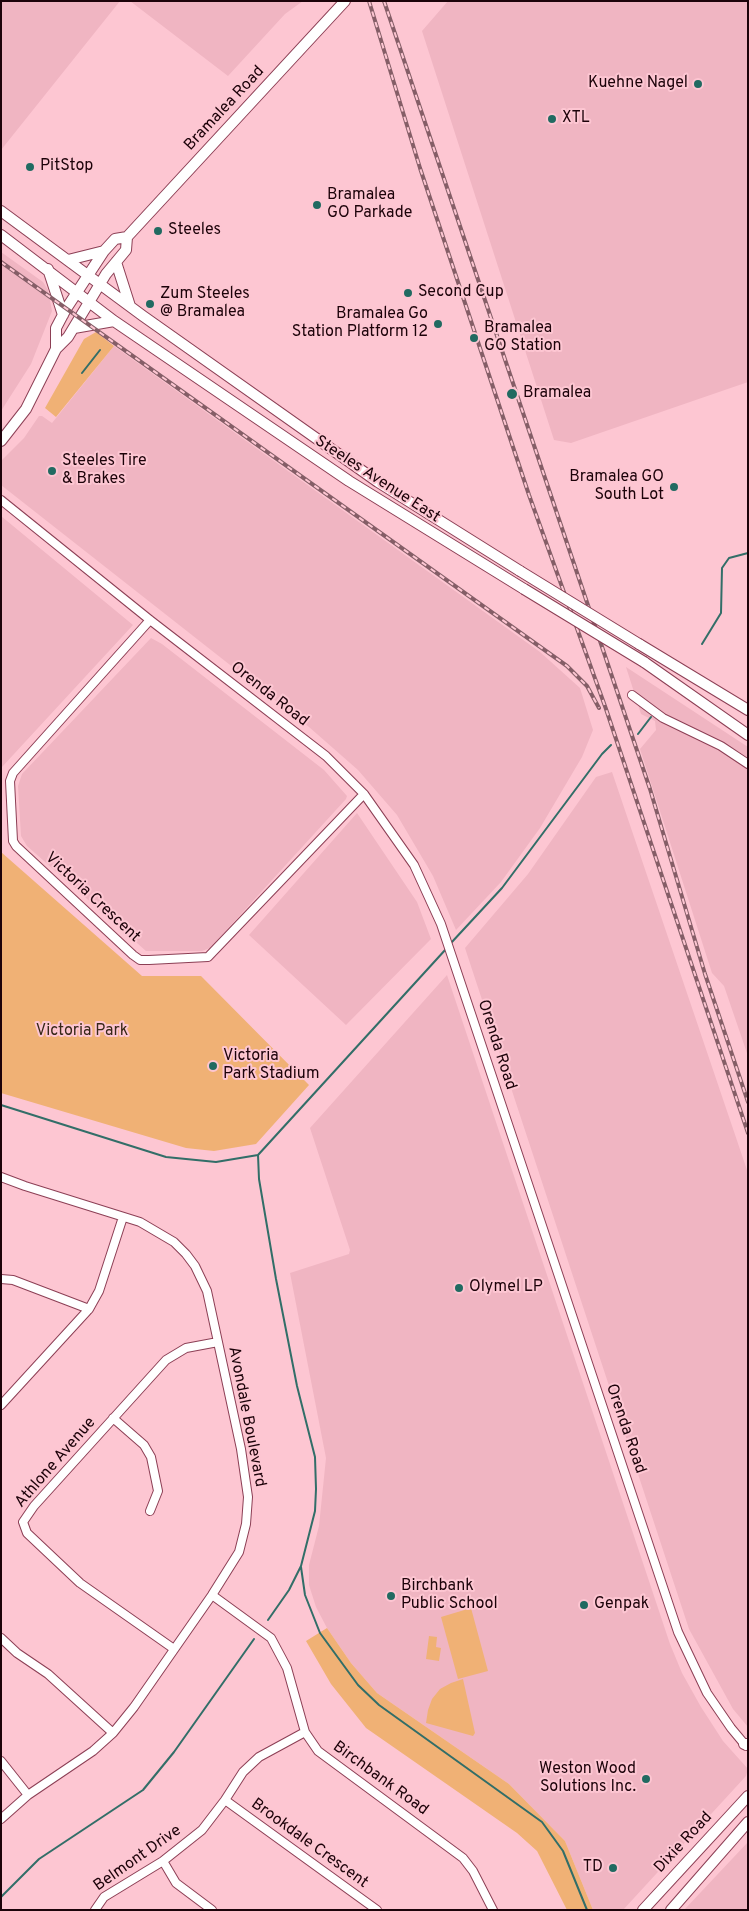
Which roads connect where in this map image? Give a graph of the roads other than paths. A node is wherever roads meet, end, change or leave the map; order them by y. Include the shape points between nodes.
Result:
1 (345, 1) edge
2 (1, 211) edge
3 (1, 235) edge
4 (127, 237) junction
5 (104, 251) junction
6 (68, 260) junction
7 (116, 262) junction
8 (48, 269) junction
9 (89, 275) junction
10 (100, 284) junction
11 (78, 292) junction
12 (89, 301) junction
13 (130, 306) junction
14 (63, 315) junction
15 (114, 321) junction
16 (74, 328) junction
17 (56, 349) junction
18 (1, 441) edge
19 (378, 482) junction
20 (370, 495) junction
21 (1, 500) edge
22 (150, 620) junction
23 (632, 695) dead end
24 (748, 710) edge
25 (748, 735) edge
26 (748, 764) edge
27 (364, 794) junction
28 (1, 1177) edge
29 (123, 1217) junction
30 (1, 1279) edge
31 (89, 1309) junction
32 (218, 1342) junction
33 (1, 1405) edge
34 (113, 1418) junction
35 (150, 1511) dead end
36 (212, 1595) junction
37 (1, 1638) edge
38 (174, 1649) junction
39 (305, 1732) junction
40 (113, 1733) junction
41 (747, 1745) edge
42 (1, 1761) edge
43 (28, 1795) junction
44 (748, 1796) edge
45 (225, 1800) junction
46 (1, 1819) edge
47 (748, 1822) edge
48 (163, 1861) junction
49 (95, 1910) edge
50 (212, 1910) edge
51 (377, 1910) edge
52 (493, 1910) edge
53 (643, 1910) edge
54 (671, 1910) edge

1 - 4 main road, Bramalea Road
2 - 6 main road, Steeles Avenue East
3 - 8 main road, Steeles Avenue East
4 - 5 main road, Bramalea Road via 115,239
4 - 7 main road, Bramalea Road via 126,250
5 - 6 main road
5 - 9 main road, Bramalea Road
6 - 9 main road, Steeles Avenue East
7 - 10 main road, Bramalea Road
7 - 13 main road
8 - 11 main road, Steeles Avenue East
8 - 14 main road
9 - 10 main road, Steeles Avenue East
9 - 11 main road, Bramalea Road
10 - 12 main road, Bramalea Road
10 - 13 main road, Steeles Avenue East
11 - 12 main road, Steeles Avenue East
11 - 14 main road, Bramalea Road
12 - 15 main road, Steeles Avenue East
12 - 16 main road, Bramalea Road
13 - 19 main road, Steeles Avenue East
14 - 17 main road, Bramalea Road via 56,328
15 - 16 main road
15 - 20 main road, Steeles Avenue East
16 - 17 main road, Bramalea Road
17 - 18 main road, Bramalea Road via 26,409
19 - 20 main road
19 - 24 main road, Steeles Avenue East, bridge
20 - 25 main road, Steeles Avenue East, bridge via 644,662
21 - 22 street, Orenda Road
22 - 27 street, Orenda Road via 326,756
22 - 27 street, Victoria Crescent via 13,773 10,781 16,846 140,960 208,957
23 - 26 street via 663,718 721,746
27 - 41 street, Orenda Road via 414,865 445,936 678,1632 707,1693
28 - 29 street, Avondale Boulevard
29 - 31 street via 99,1291
29 - 32 street, Avondale Boulevard via 156,1230 186,1254 207,1291
30 - 31 street via 13,1280
31 - 33 street
32 - 34 street, Athlone Avenue via 176,1352
32 - 36 street, Avondale Boulevard via 248,1497 239,1552
34 - 35 street via 144,1445 151,1457 158,1491
34 - 38 street, Athlone Avenue via 23,1522 25,1529 80,1583
36 - 38 street, Avondale Boulevard
36 - 39 street, Birchbank Road via 271,1638 287,1668
37 - 40 street via 55,1680
38 - 40 street, Avondale Boulevard
39 - 45 street, Belmont Drive via 259,1757 243,1772
39 - 52 street, Birchbank Road via 329,1761 463,1858
40 - 43 street, Avondale Boulevard via 86,1756
42 - 43 street
43 - 46 street, Avondale Boulevard
44 - 53 main road, Dixie Road
45 - 48 street, Belmont Drive via 202,1830
45 - 51 street, Brookdale Crescent
47 - 54 main road, Dixie Road
48 - 49 street, Belmont Drive via 104,1897
48 - 50 street via 176,1883

